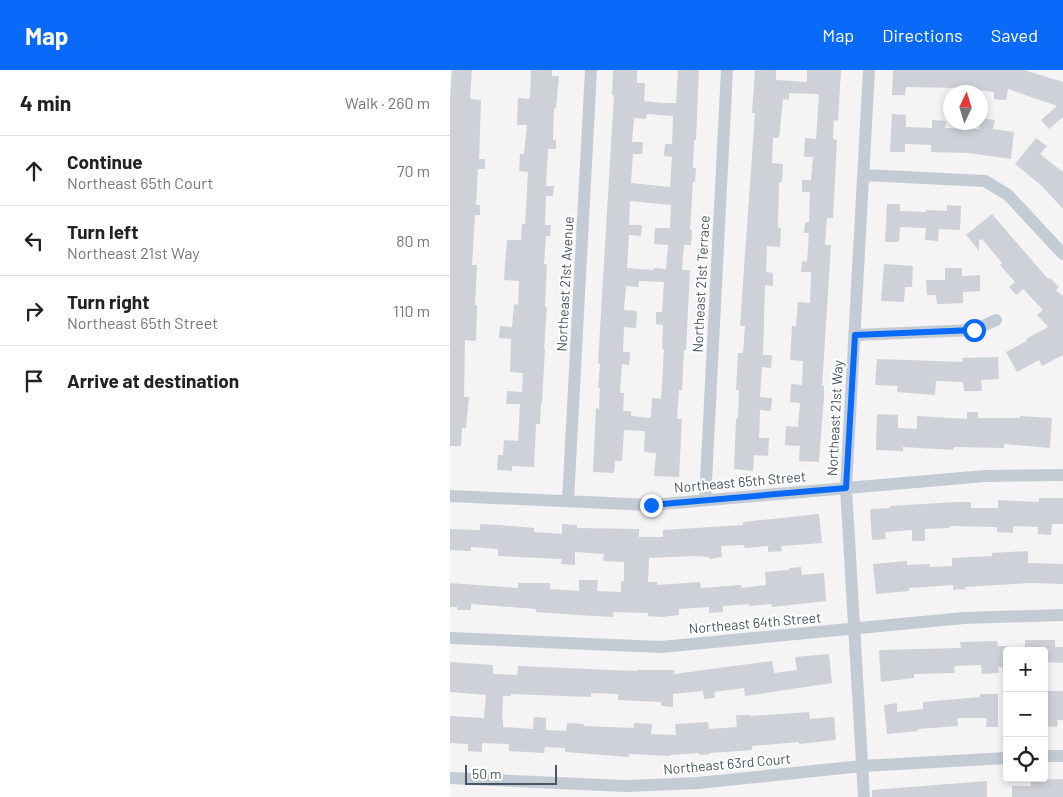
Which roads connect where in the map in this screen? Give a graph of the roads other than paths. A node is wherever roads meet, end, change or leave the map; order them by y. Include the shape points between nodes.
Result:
1 (591, 70) edge
2 (727, 70) edge
3 (869, 70) edge
4 (864, 175) junction
5 (1063, 254) edge
6 (996, 320) dead end
7 (855, 335) junction
8 (1063, 475) edge
9 (846, 488) junction
10 (450, 496) edge
11 (568, 500) junction
12 (704, 500) junction
13 (1063, 616) edge
14 (854, 629) junction
15 (450, 638) edge
16 (1048, 756) edge
17 (1063, 756) edge
18 (1003, 758) edge
19 (862, 766) junction
20 (450, 778) edge
21 (864, 797) edge

1 - 11 street, Northeast 21st Avenue
2 - 12 street, Northeast 21st Terrace
3 - 4 street, Northeast 21st Way
4 - 5 street via 984,181 1008,195
4 - 7 street, Northeast 21st Way
6 - 7 street via 974,330
7 - 9 street, Northeast 21st Way
8 - 9 street, Northeast 65th Street via 985,476
9 - 12 street, Northeast 65th Street
9 - 14 street, Northeast 21st Way
10 - 11 street, Northeast 65th Street
11 - 12 street, Northeast 65th Street via 651,505
13 - 14 street, Northeast 64th Street via 964,618
14 - 15 street, Northeast 64th Street via 662,647
14 - 19 street, Northeast 21st Way
16 - 17 street
18 - 19 street, Northeast 63rd Court
19 - 20 street, Northeast 63rd Court via 698,783 626,786
19 - 21 street, Northeast 21st Way

